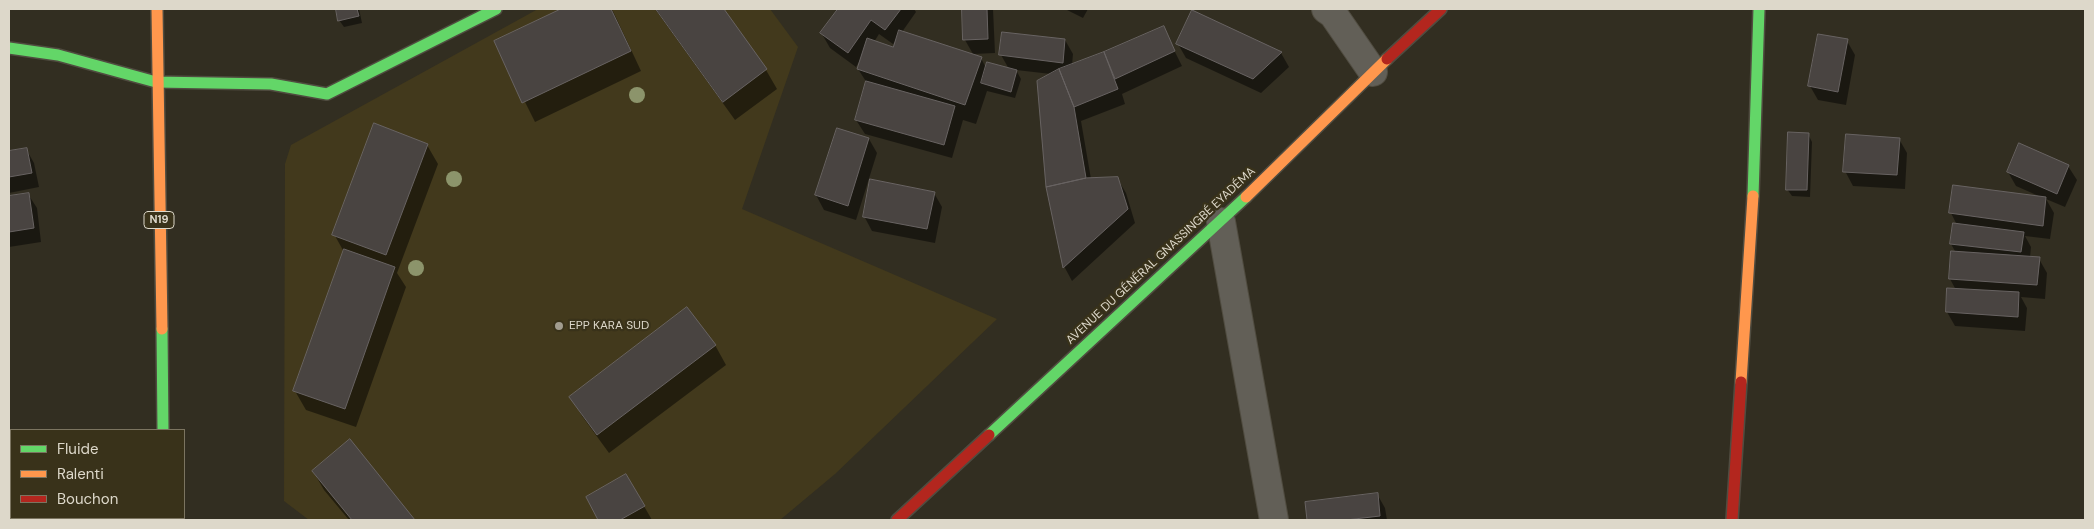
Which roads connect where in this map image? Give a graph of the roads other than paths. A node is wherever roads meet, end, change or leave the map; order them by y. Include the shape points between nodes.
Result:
1 (157, 9) edge
2 (496, 9) edge
3 (1326, 9) edge
4 (1441, 9) edge
5 (1759, 9) edge
6 (9, 48) edge
7 (1373, 72) junction
8 (156, 82) junction
9 (1220, 222) junction
10 (162, 429) edge
11 (896, 520) edge
12 (1274, 520) edge
13 (1732, 520) edge

1 - 8 main road, N19
2 - 8 main road via 327,94 271,84
3 - 7 street via 1333,14
4 - 7 main road, AVENUE DU GÉNÉRAL GNASSINGBÉ EYADÉMA
5 - 13 main road via 1755,167
6 - 8 main road via 58,55
7 - 9 main road, AVENUE DU GÉNÉRAL GNASSINGBÉ EYADÉMA
8 - 10 main road, N19
9 - 11 main road, AVENUE DU GÉNÉRAL GNASSINGBÉ EYADÉMA
9 - 12 street

